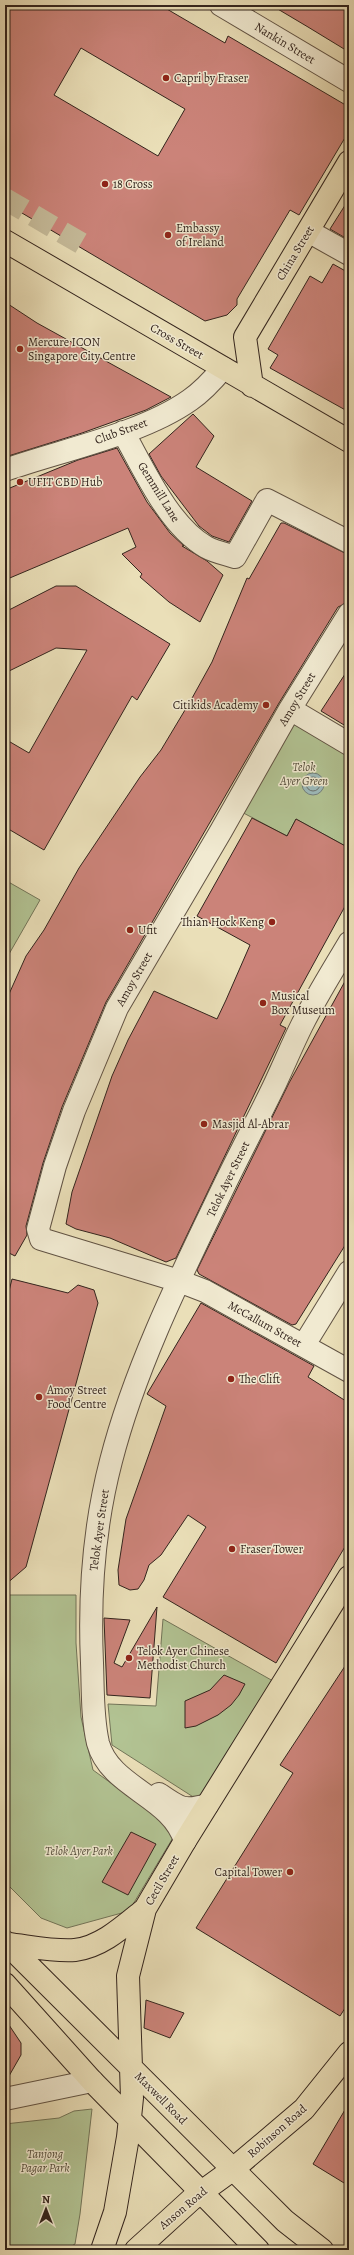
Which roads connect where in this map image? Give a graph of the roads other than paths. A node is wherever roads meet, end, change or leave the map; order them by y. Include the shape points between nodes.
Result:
1 (221, 5) edge
2 (349, 81) edge
3 (349, 162) edge
4 (349, 179) edge
5 (311, 233) junction
6 (5, 241) edge
7 (349, 254) edge
8 (223, 368) junction
9 (252, 386) junction
10 (123, 432) junction
11 (349, 441) edge
12 (5, 470) edge
13 (349, 542) edge
14 (349, 614) edge
15 (290, 709) junction
16 (349, 744) edge
17 (349, 943) edge
18 (349, 1272) edge
19 (172, 1279) junction
20 (304, 1345) junction
21 (349, 1371) edge
22 (349, 1577) edge
23 (105, 1758) junction
24 (207, 1805) junction
25 (184, 1841) junction
26 (145, 1909) junction
27 (6, 1943) edge
28 (5, 1984) edge
29 (349, 2053) edge
30 (131, 2069) junction
31 (92, 2081) junction
32 (5, 2099) edge
33 (130, 2120) junction
34 (232, 2170) junction
35 (199, 2193) junction
36 (102, 2250) edge
37 (136, 2250) edge
38 (258, 2250) edge
39 (322, 2250) edge

1 - 2 street, Nankin Street
3 - 5 main road, China Street
4 - 5 main road, China Street
5 - 7 street
5 - 9 main road, China Street via 253,342 245,345
6 - 8 main road, Cross Street
8 - 9 main road, Cross Street
8 - 10 street, Club Street via 191,400 170,413
9 - 11 main road, Cross Street
10 - 12 street, Club Street
10 - 13 street, Gemmill Lane via 168,510 182,529 207,548 235,557 267,500
14 - 15 street, Amoy Street
15 - 16 street
15 - 19 street, Amoy Street via 117,1008 74,1111 55,1166 38,1229 41,1239
17 - 19 street, Telok Ayer Street via 302,1024
18 - 20 street
19 - 20 street, McCallum Street via 205,1291
19 - 23 street, Telok Ayer Street via 166,1311 146,1359 111,1462 97,1542 92,1584 92,1655 98,1743
20 - 21 street, McCallum Street
22 - 24 main road, Cecil Street
23 - 24 street via 177,1806 191,1810
23 - 25 street, Telok Ayer Street via 118,1773 169,1814 181,1828
24 - 25 main road, Cecil Street
25 - 26 main road, Cecil Street
26 - 27 main road via 102,1941 76,1950
26 - 30 main road, Cecil Street via 128,1976
27 - 30 main road, Maxwell Road
28 - 31 main road
29 - 34 main road, Robinson Road via 304,2109
30 - 33 main road, Cecil Street
30 - 34 main road, Maxwell Road
31 - 32 street
31 - 33 main road
33 - 35 main road
33 - 36 main road, Cecil Street via 115,2212
34 - 35 main road, Anson Road
34 - 39 main road, Maxwell Road via 284,2221
35 - 37 main road, Anson Road
35 - 38 main road

